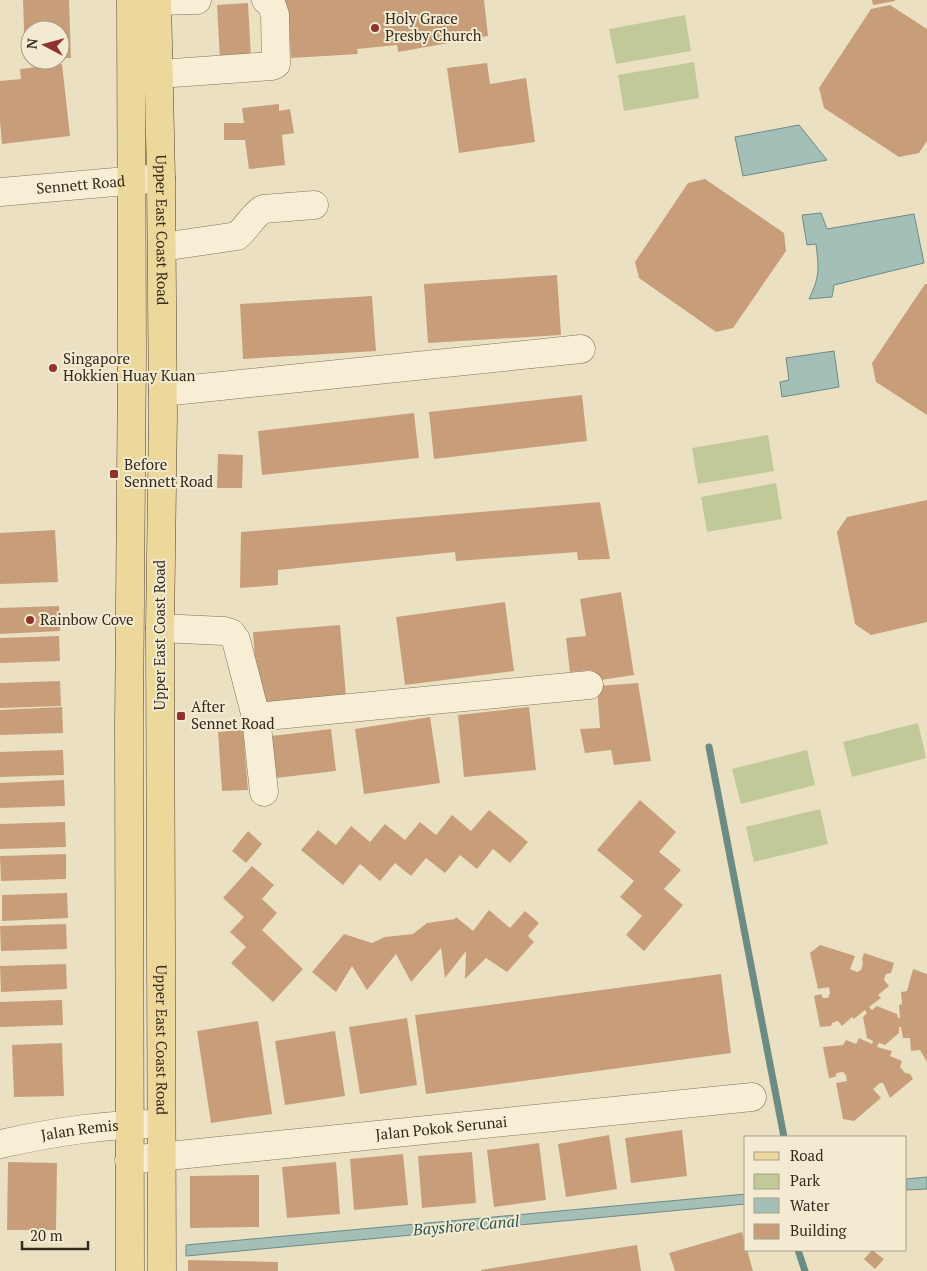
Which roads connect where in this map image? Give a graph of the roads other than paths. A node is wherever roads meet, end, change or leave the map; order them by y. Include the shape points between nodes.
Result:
1 (131, 0) edge
2 (157, 0) edge
3 (197, 0) edge
4 (266, 0) edge
5 (159, 74) junction
6 (162, 178) junction
7 (132, 180) junction
8 (0, 192) edge
9 (314, 205) dead end
10 (162, 247) junction
11 (581, 349) dead end
12 (163, 392) junction
13 (160, 628) junction
14 (589, 685) dead end
15 (256, 717) junction
16 (264, 792) dead end
17 (752, 1097) dead end
18 (129, 1124) junction
19 (161, 1124) junction
20 (0, 1144) edge
21 (161, 1157) junction
22 (129, 1160) junction
23 (130, 1271) edge
24 (162, 1271) edge

1 - 7 main road, Upper East Coast Road
2 - 3 street
2 - 5 main road, Upper East Coast Road
4 - 5 street via 271,3 275,15 276,64
5 - 6 main road, Upper East Coast Road
6 - 7 street, Sennett Road
6 - 10 main road, Upper East Coast Road
7 - 8 street, Sennett Road
7 - 18 main road, Upper East Coast Road
9 - 10 street via 262,209 237,236
10 - 12 main road, Upper East Coast Road
11 - 12 street
12 - 13 main road, Upper East Coast Road
13 - 15 street via 231,633 236,640
13 - 19 main road, Upper East Coast Road
14 - 15 street
15 - 16 street
17 - 21 street, Jalan Pokok Serunai
18 - 19 street, Jalan Remis
18 - 20 street, Jalan Remis via 76,1129
18 - 22 main road, Upper East Coast Road
19 - 21 main road, Upper East Coast Road
21 - 22 street, Jalan Pokok Serunai
21 - 24 main road, Upper East Coast Road
22 - 23 main road, Upper East Coast Road

